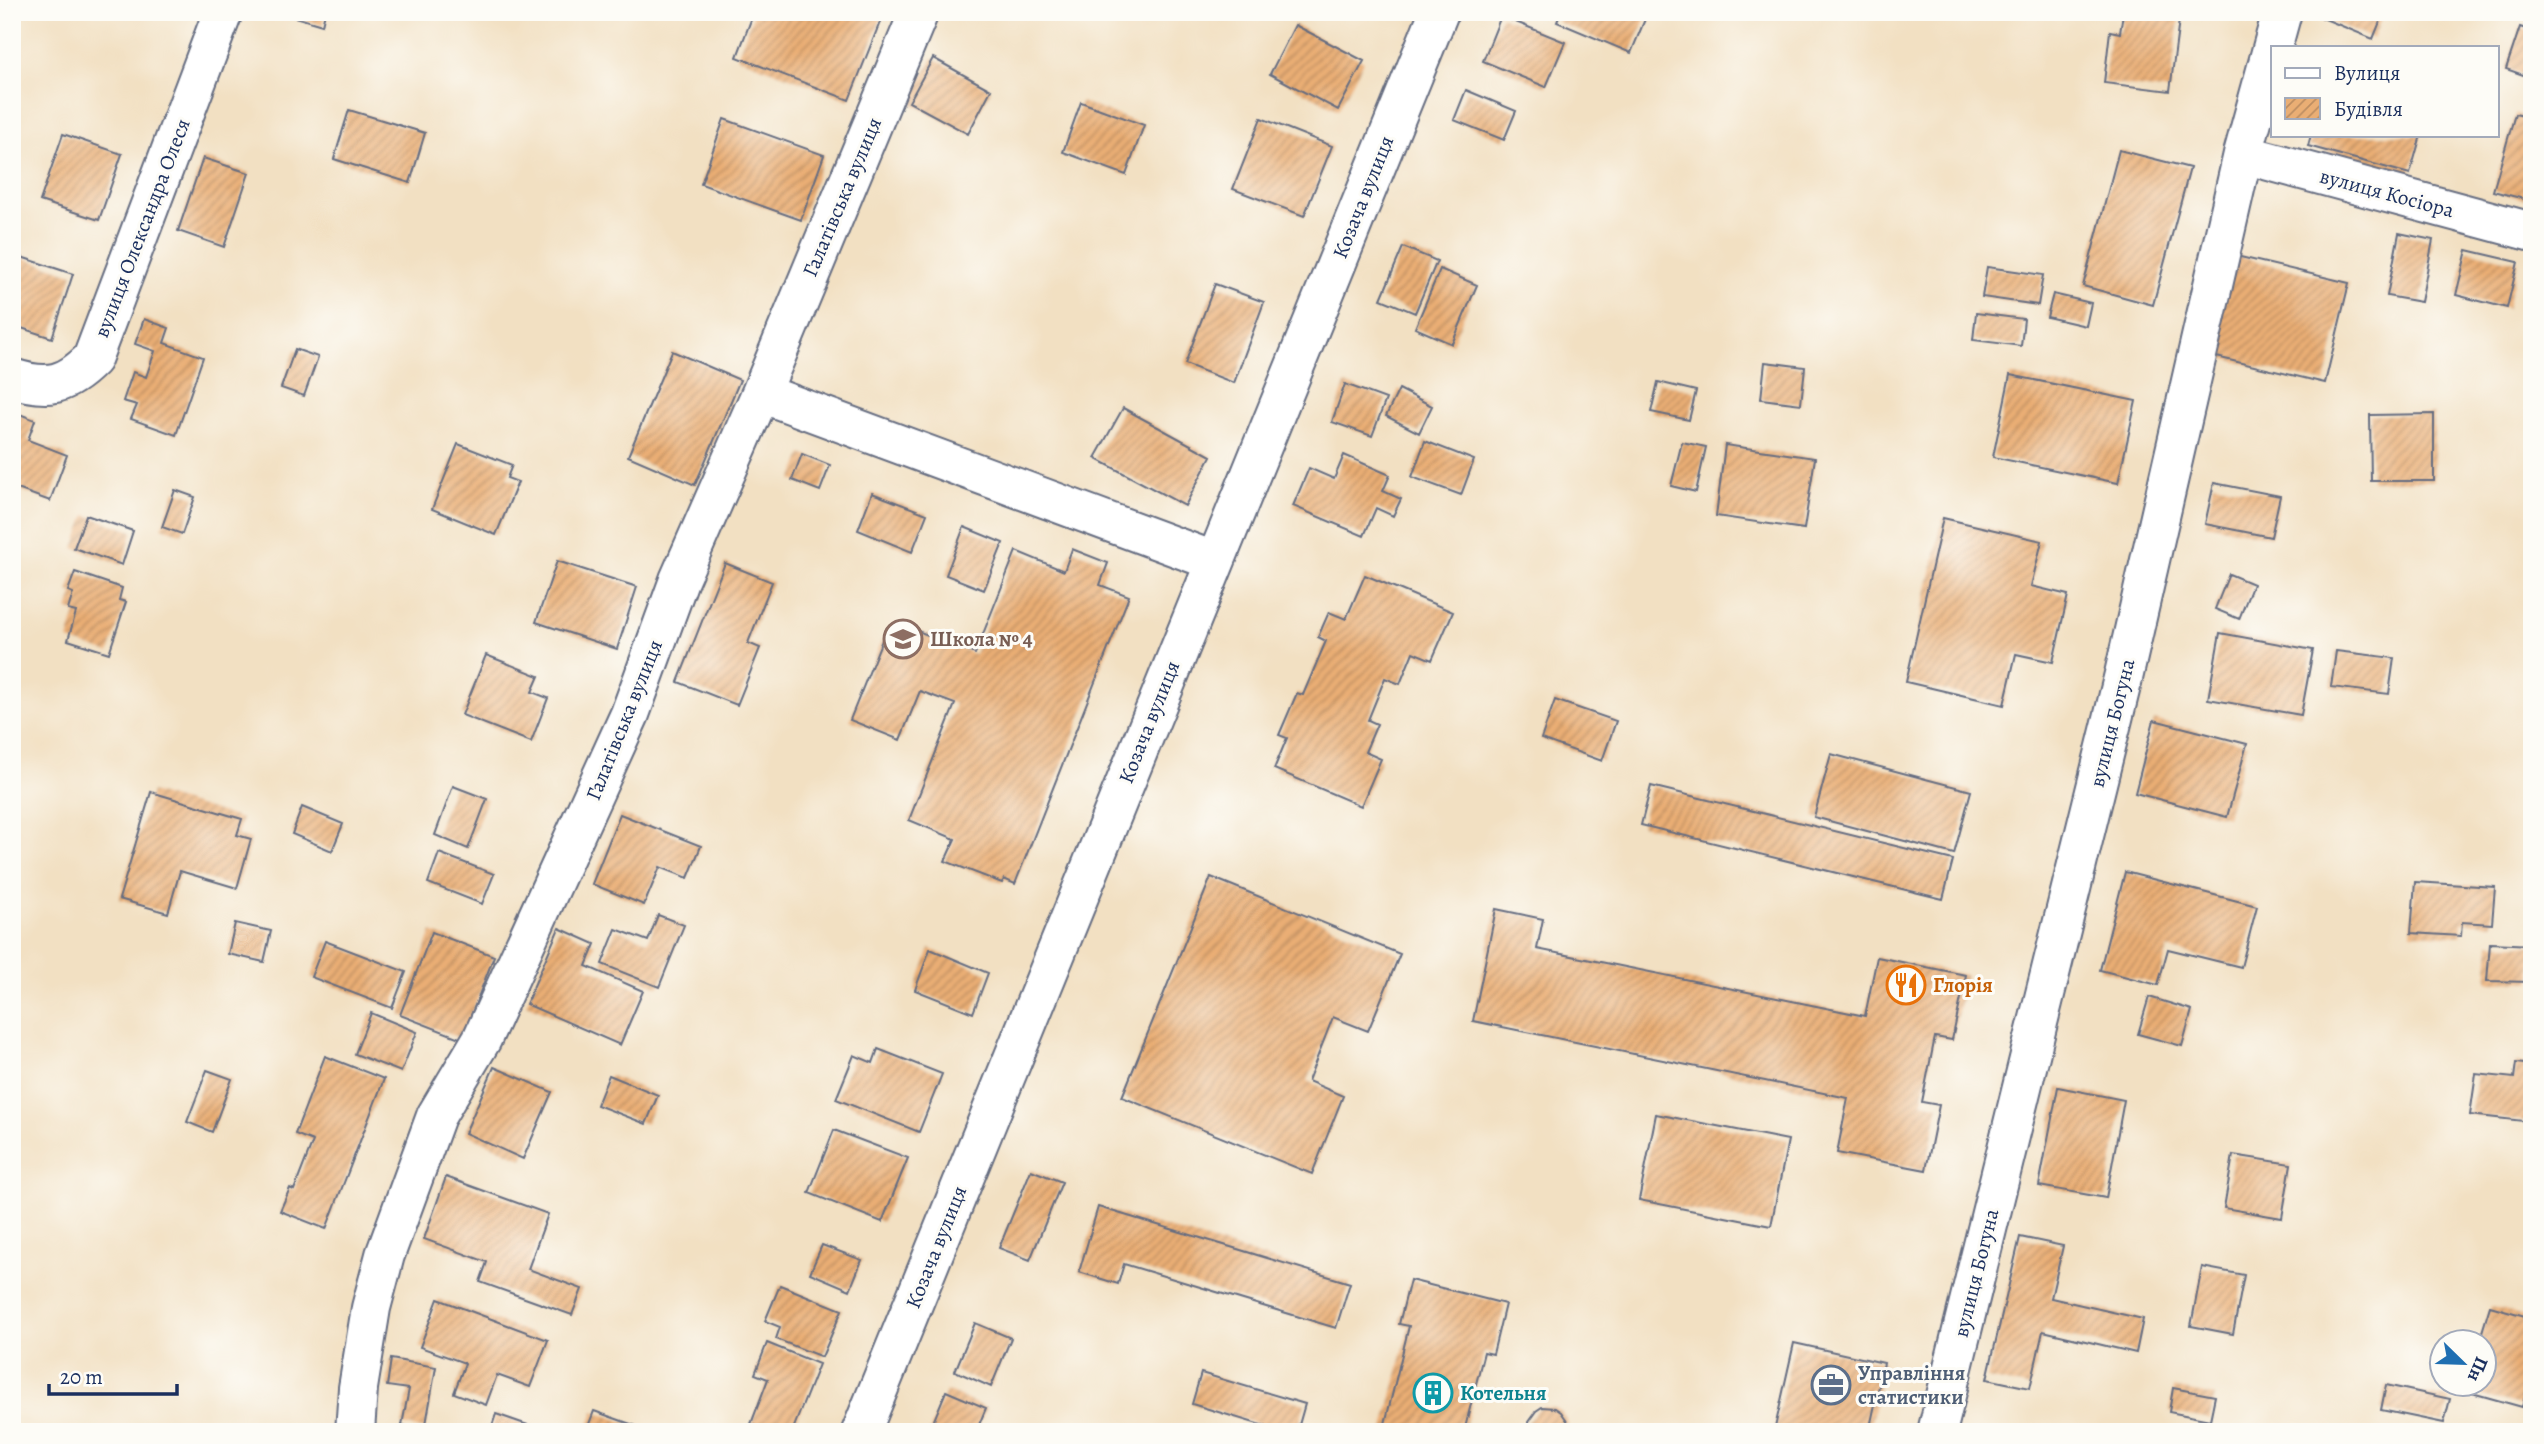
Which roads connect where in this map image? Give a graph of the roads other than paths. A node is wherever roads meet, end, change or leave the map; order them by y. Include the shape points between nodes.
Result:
1 (223, 12) edge
2 (919, 12) edge
3 (1439, 12) edge
4 (2282, 12) edge
5 (2273, 46) edge
6 (2271, 52) edge
7 (2243, 154) junction
8 (2532, 232) edge
9 (12, 377) edge
10 (761, 393) junction
11 (1214, 561) junction
12 (355, 1432) edge
13 (861, 1432) edge
14 (1937, 1432) edge

1 - 9 street, вулиця Олександра Олеся via 92,359 75,376 54,384
2 - 10 street, Галатівська вулиця
3 - 11 street, Козача вулиця
4 - 5 street, вулиця Богуна
6 - 7 street, вулиця Богуна
7 - 8 street, вулиця Косіора
7 - 14 street, вулиця Богуна via 2124,674
10 - 11 street
10 - 12 street, Галатівська вулиця via 575,837 482,1039 436,1116 371,1308
11 - 13 street, Козача вулиця

